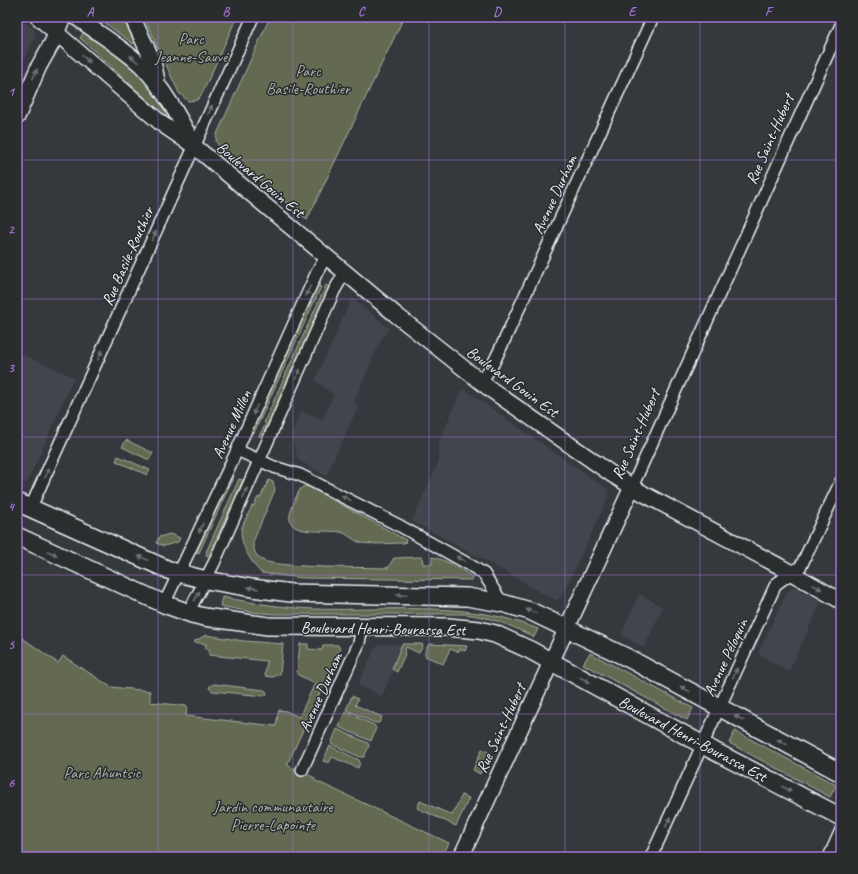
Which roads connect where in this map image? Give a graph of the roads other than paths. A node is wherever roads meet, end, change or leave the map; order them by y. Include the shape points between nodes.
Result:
1 (38, 17) edge
2 (63, 17) edge
3 (76, 17) edge
4 (132, 17) edge
5 (252, 17) edge
6 (653, 17) edge
7 (841, 25) edge
8 (57, 33) junction
9 (158, 86) junction
10 (17, 117) edge
11 (194, 146) junction
12 (326, 257) junction
13 (345, 272) junction
14 (481, 382) junction
15 (237, 450) junction
16 (260, 461) junction
17 (841, 481) edge
18 (632, 487) junction
19 (24, 505) edge
20 (17, 536) edge
21 (179, 573) junction
22 (792, 573) junction
23 (206, 580) junction
24 (841, 601) edge
25 (502, 603) junction
26 (164, 604) junction
27 (188, 612) junction
28 (362, 627) junction
29 (566, 628) junction
30 (551, 661) junction
31 (719, 708) junction
32 (703, 744) junction
33 (302, 770) dead end
34 (841, 773) edge
35 (841, 817) edge
36 (841, 830) edge
37 (461, 857) edge
38 (651, 857) edge
39 (829, 857) edge

1 - 8 street, Boulevard Gouin Est
2 - 8 street
9 -> 3 street, Boulevard Gouin Est via 136,61
4 - 9 street via 153,61
11 -> 5 street, Rue Basile-Routhier
6 - 14 street, Avenue Durham via 504,341
7 - 18 street, Rue Saint-Hubert
10 -> 8 street via 39,66
8 -> 11 street, Boulevard Gouin Est via 165,126
9 - 11 street, Boulevard Gouin Est via 176,111
11 - 12 street, Boulevard Gouin Est
19 -> 11 street, Rue Basile-Routhier
12 - 13 street, Boulevard Gouin Est
12 -> 15 street, Avenue Millen
13 - 14 street, Boulevard Gouin Est
16 -> 13 street via 334,291
14 - 18 street, Boulevard Gouin Est
15 - 16 street
15 -> 21 street, Avenue Millen
23 -> 16 street
25 -> 16 street via 484,574 470,565 300,475
17 - 22 street, Avenue Péloquin via 804,561
18 - 22 street, Boulevard Gouin Est
18 - 29 street, Rue Saint-Hubert
21 -> 19 main road, Boulevard Henri-Bourassa Est
20 -> 26 main road, Boulevard Henri-Bourassa Est
21 - 23 main road, Boulevard Henri-Bourassa Est
21 - 26 street, Avenue Millen
22 -> 24 street, Boulevard Gouin Est
31 -> 22 street, Avenue Péloquin via 776,584
25 -> 23 main road, Boulevard Henri-Bourassa Est via 445,596 291,593
27 -> 23 street
29 -> 25 main road, Boulevard Henri-Bourassa Est via 530,610
26 - 27 main road, Boulevard Henri-Bourassa Est
27 - 28 main road, Boulevard Henri-Bourassa Est via 222,620 268,626
28 - 30 main road, Boulevard Henri-Bourassa Est via 448,627 479,630 509,639
28 - 33 street, Avenue Durham via 359,644
29 - 30 street, Rue Saint-Hubert
31 -> 29 main road, Boulevard Henri-Bourassa Est via 622,655
30 -> 32 main road, Boulevard Henri-Bourassa Est
30 - 37 street, Rue Saint-Hubert
31 - 32 street, Avenue Péloquin
34 -> 31 main road, Boulevard Henri-Bourassa Est
32 -> 35 main road, Boulevard Henri-Bourassa Est
38 -> 32 street, Avenue Péloquin
36 - 39 street

